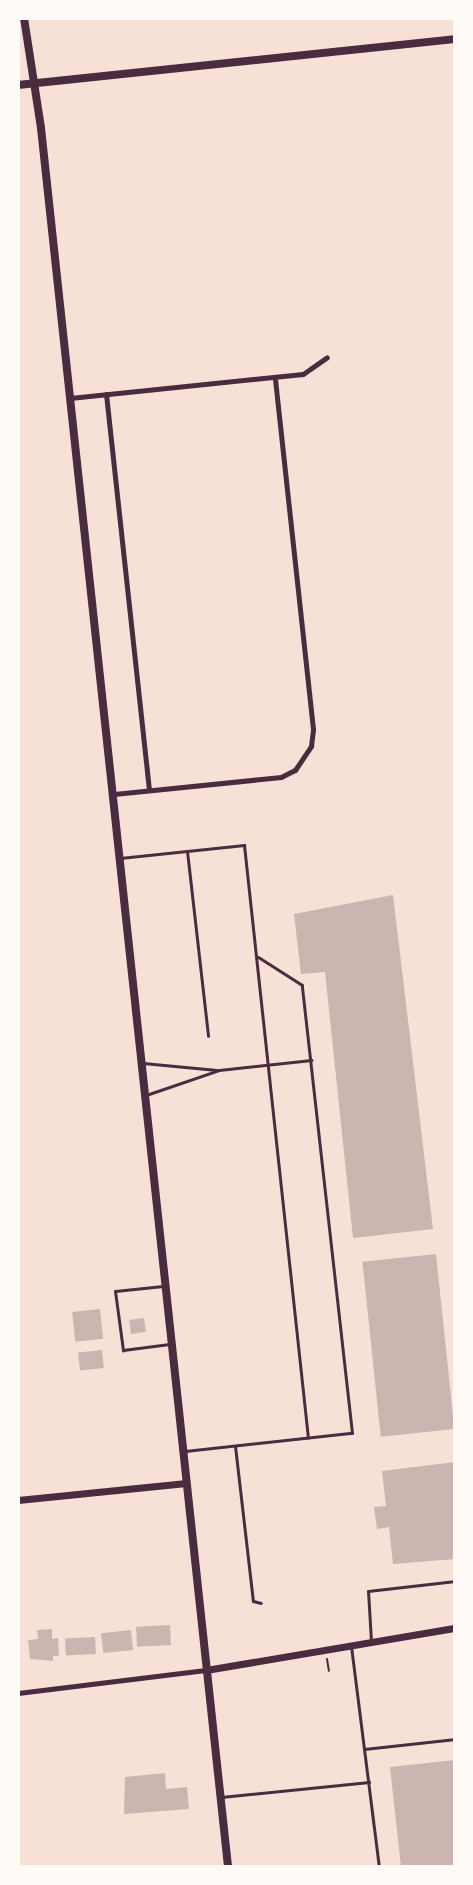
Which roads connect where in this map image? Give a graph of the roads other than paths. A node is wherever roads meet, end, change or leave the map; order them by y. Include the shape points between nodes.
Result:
1 (24, 18) edge
2 (455, 39) edge
3 (34, 83) junction
4 (18, 85) edge
5 (327, 357) dead end
6 (275, 377) junction
7 (106, 394) junction
8 (70, 398) junction
9 (149, 789) junction
10 (114, 794) junction
11 (188, 851) junction
12 (120, 858) junction
13 (257, 956) junction
14 (208, 1036) dead end
15 (310, 1060) junction
16 (141, 1063) junction
17 (267, 1065) junction
18 (219, 1070) junction
19 (145, 1095) junction
20 (165, 1286) junction
21 (171, 1344) junction
22 (308, 1438) junction
23 (235, 1446) junction
24 (183, 1451) junction
25 (186, 1483) junction
26 (18, 1500) edge
27 (455, 1581) edge
28 (261, 1603) dead end
29 (455, 1628) edge
30 (371, 1641) junction
31 (351, 1645) junction
32 (206, 1670) junction
33 (18, 1693) edge
34 (455, 1739) edge
35 (364, 1749) junction
36 (369, 1782) junction
37 (221, 1797) junction
38 (228, 1867) edge
39 (379, 1867) edge

1 - 3 main road
2 - 3 main road
3 - 4 main road
3 - 8 main road
5 - 6 street via 303,374
6 - 7 street
6 - 9 street via 313,729 311,746 295,770 281,777
7 - 8 street
7 - 9 street
8 - 10 main road
9 - 10 street
10 - 12 main road
11 - 12 lane
11 - 13 lane via 244,845
11 - 14 lane
12 - 16 main road
13 - 15 lane via 302,985
13 - 17 lane
15 - 17 lane
15 - 22 lane via 352,1433
16 - 18 lane
16 - 19 main road
17 - 18 lane
17 - 22 lane
18 - 19 lane
19 - 20 main road
20 - 21 main road
20 - 21 lane via 115,1291 123,1350
21 - 24 main road
22 - 23 lane
23 - 24 lane
23 - 28 lane via 253,1601
24 - 25 main road
25 - 26 street
25 - 32 main road
27 - 30 lane via 368,1591
29 - 30 street
30 - 31 street
31 - 32 street
31 - 35 lane
32 - 33 street
32 - 37 main road
34 - 35 lane
35 - 36 lane
36 - 37 lane
36 - 39 lane
37 - 38 main road

